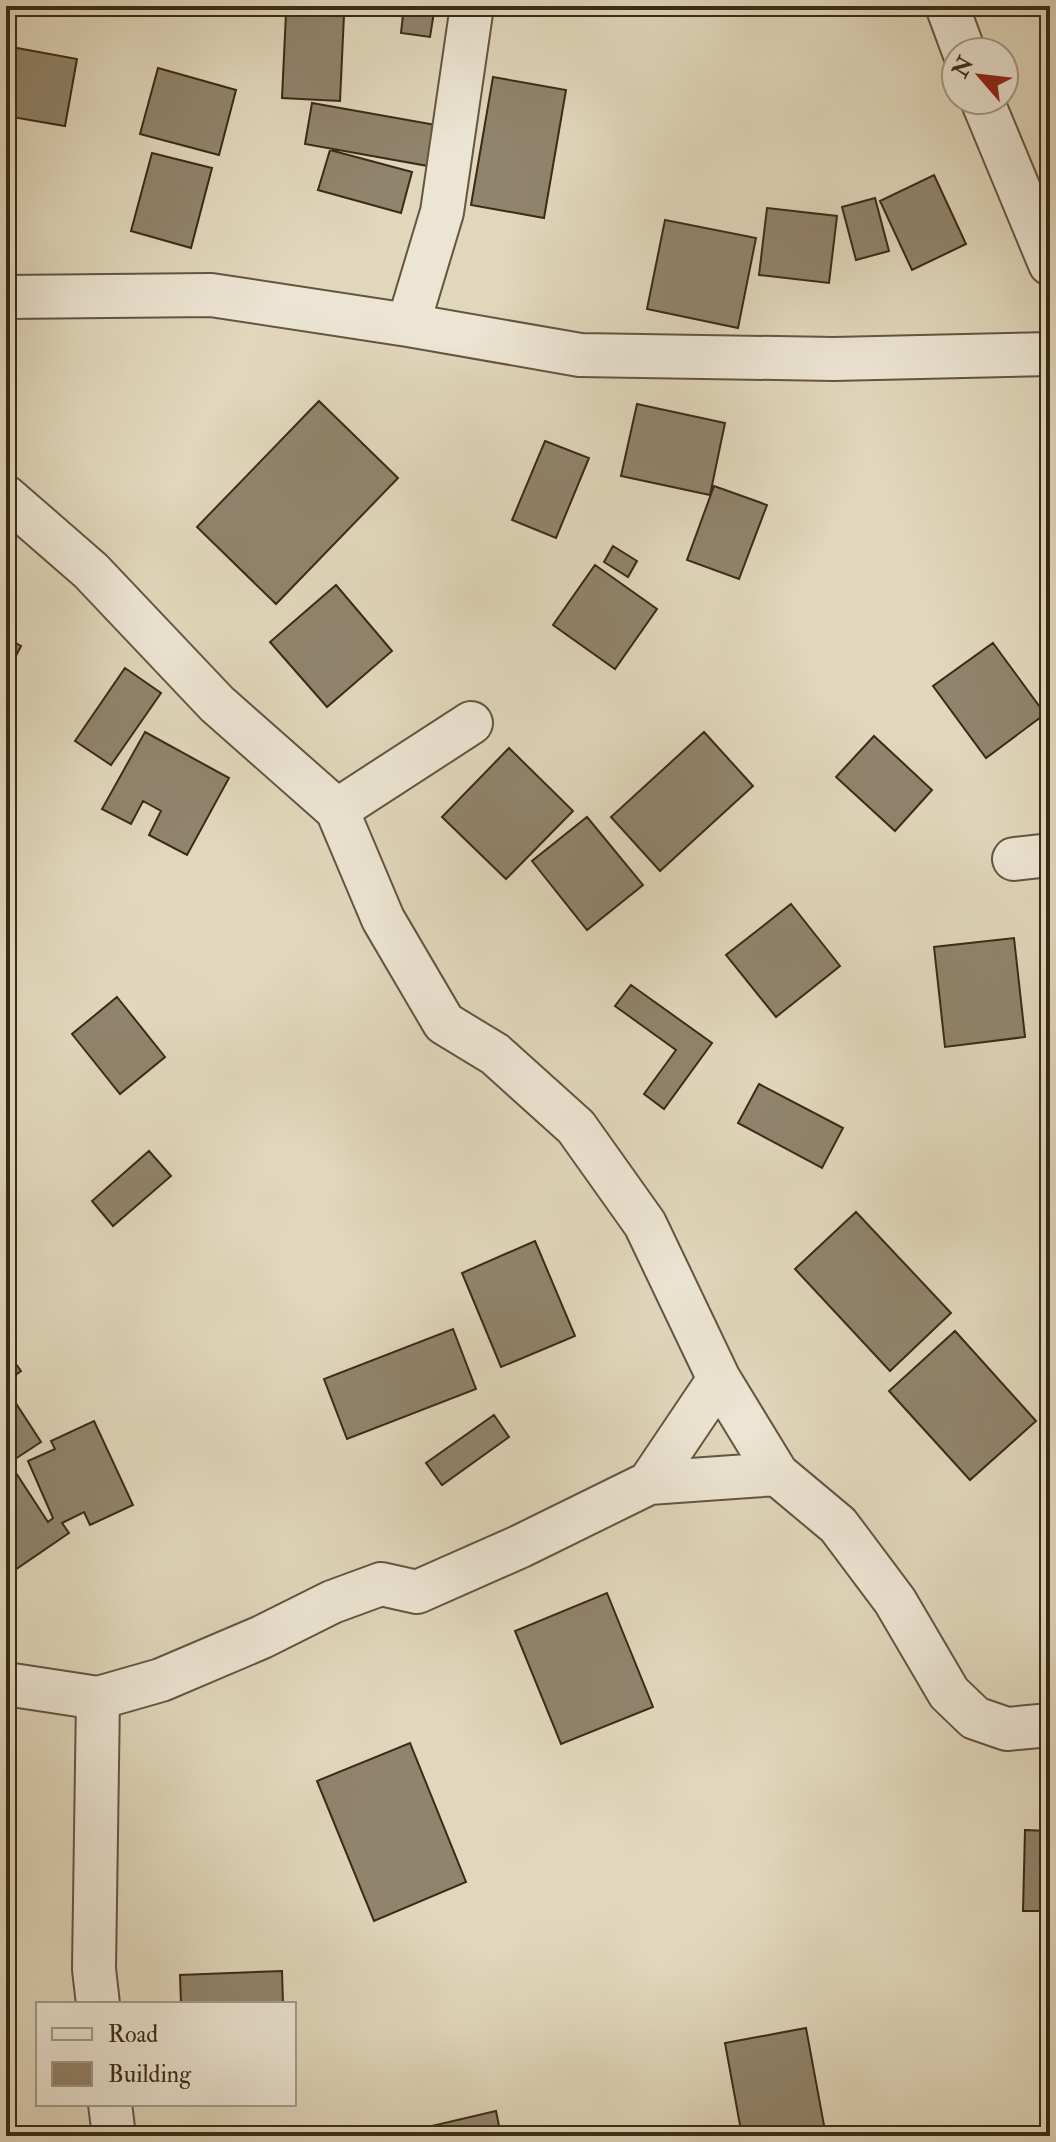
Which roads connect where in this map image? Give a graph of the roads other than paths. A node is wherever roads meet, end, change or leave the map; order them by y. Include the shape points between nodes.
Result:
1 (472, 6) edge
2 (947, 6) edge
3 (958, 36) edge
4 (989, 116) edge
5 (1050, 264) edge
6 (6, 297) edge
7 (408, 325) junction
8 (1050, 354) edge
9 (6, 497) edge
10 (471, 723) dead end
11 (337, 810) junction
12 (719, 1379) junction
13 (777, 1474) junction
14 (649, 1483) junction
15 (6, 1684) edge
16 (98, 1698) junction
17 (1050, 1725) edge
18 (98, 2002) edge
19 (110, 2106) edge
20 (114, 2136) edge

1 - 7 street via 442,212
2 - 3 street
4 - 5 street
6 - 7 street via 211,295
7 - 8 street via 580,355 834,359
9 - 11 street via 91,571 217,704
10 - 11 street
11 - 12 street via 383,919 444,1023 495,1054 576,1127 645,1224
12 - 13 street
12 - 14 street
13 - 14 street
13 - 17 street via 838,1525 895,1601 949,1693 975,1718 1007,1729
14 - 16 street via 417,1592 381,1584 161,1680
15 - 16 street
16 - 18 street
19 - 20 street

